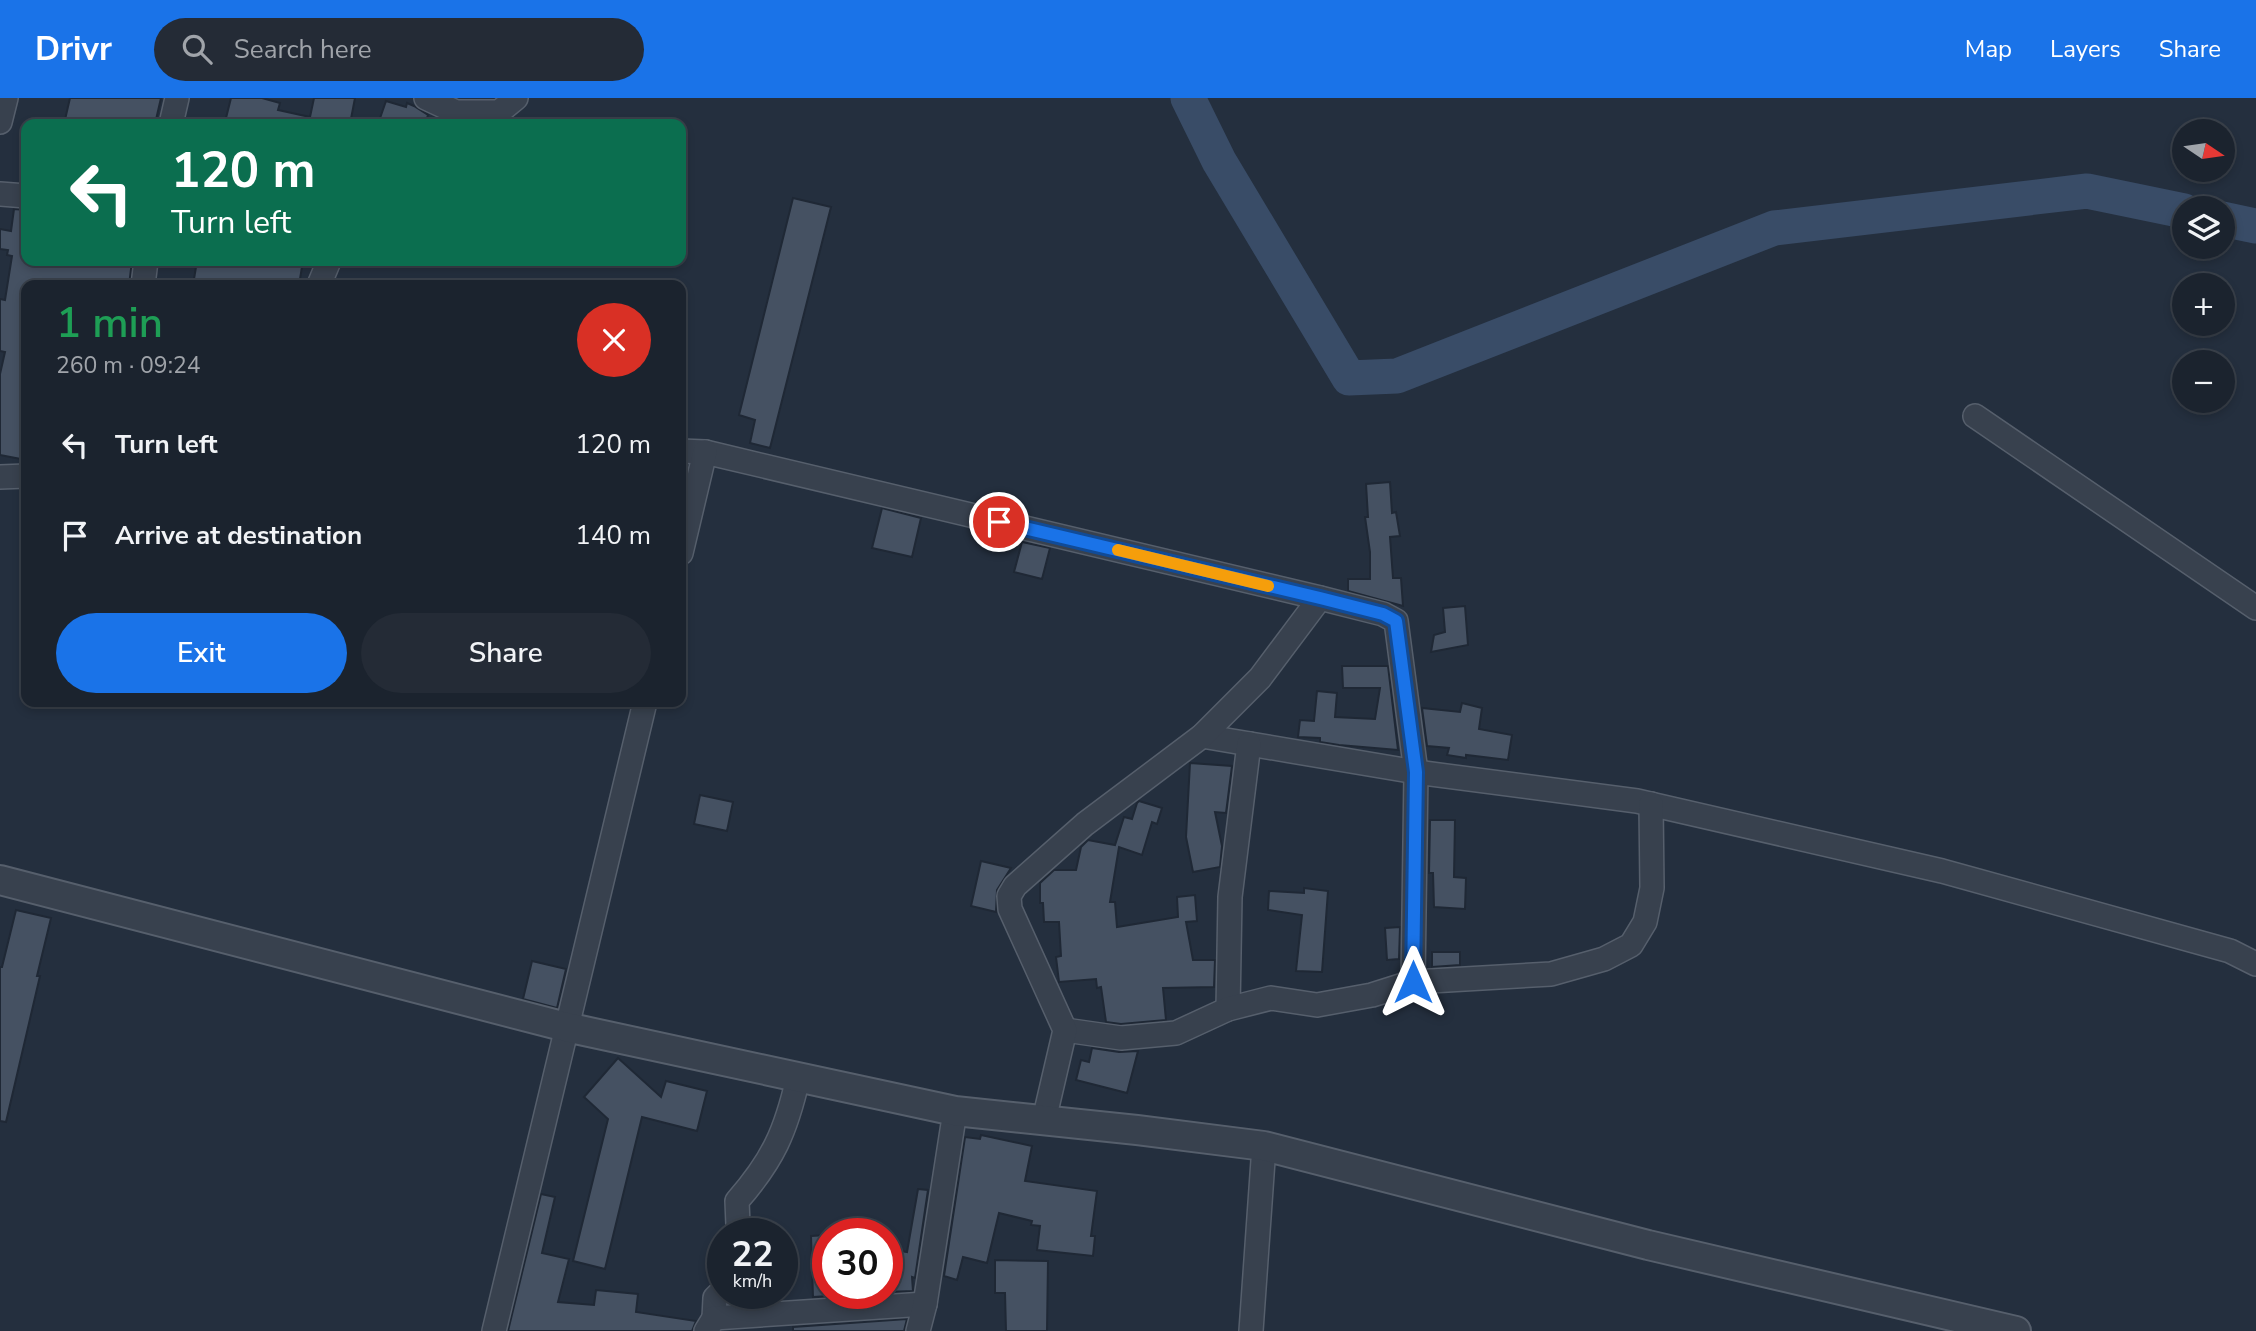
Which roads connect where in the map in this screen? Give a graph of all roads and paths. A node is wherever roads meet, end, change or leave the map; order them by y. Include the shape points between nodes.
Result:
1 (6, 98) edge
2 (177, 98) edge
3 (426, 98) edge
4 (516, 98) edge
5 (450, 118) edge
6 (172, 119) edge
7 (0, 122) edge
8 (0, 194) edge
9 (21, 196) edge
10 (1975, 416) dead end
11 (686, 451) edge
12 (705, 452) junction
13 (21, 476) edge
14 (0, 477) edge
15 (686, 532) edge
16 (1320, 598) junction
17 (2256, 608) edge
18 (644, 707) edge
19 (1202, 736) junction
20 (1249, 744) junction
21 (1416, 772) junction
22 (1651, 804) junction
23 (0, 880) edge
24 (2256, 964) edge
25 (1413, 982) junction
26 (1228, 1009) junction
27 (566, 1027) junction
28 (1065, 1030) junction
29 (798, 1078) junction
30 (955, 1111) junction
31 (1044, 1120) junction
32 (1265, 1146) junction
33 (738, 1218) edge
34 (925, 1304) junction
35 (766, 1323) edge
36 (710, 1324) edge
37 (494, 1331) edge
38 (918, 1331) edge
39 (1251, 1331) edge
40 (2016, 1331) edge

1 - 7 street
2 - 6 street
3 - 5 street
4 - 5 street via 499,112
8 - 9 street
10 - 17 street
11 - 12 street
12 - 15 street
12 - 16 street
13 - 14 street
16 - 19 street via 1260,678
16 - 21 street via 1396,621
18 - 27 street
19 - 20 street
19 - 28 street via 1085,824 1009,896 1010,909
20 - 21 street
20 - 26 street via 1230,897
21 - 22 street
21 - 25 street
22 - 24 street via 1942,871 2230,951
22 - 25 street via 1651,888 1646,922 1631,945 1604,960 1550,974
23 - 27 street
25 - 26 street via 1317,1005 1271,998
26 - 28 street via 1176,1033 1121,1038
27 - 29 street
27 - 37 street
28 - 31 street
29 - 30 street
29 - 33 street via 778,1144 737,1201
30 - 31 street
30 - 34 street
31 - 32 street
32 - 39 street
32 - 40 street via 1648,1245
34 - 35 street
34 - 38 street
35 - 36 street

